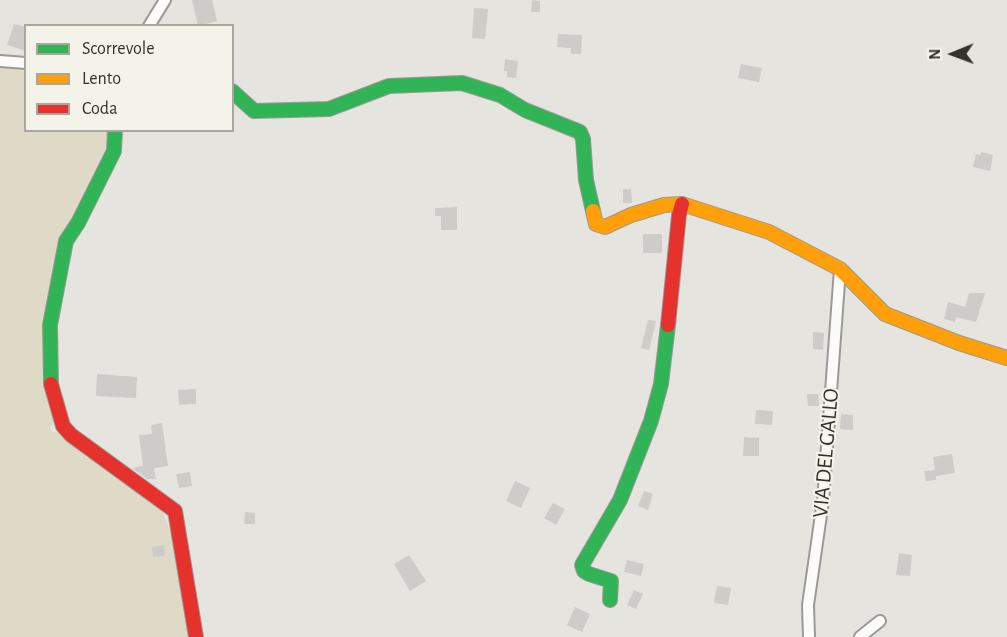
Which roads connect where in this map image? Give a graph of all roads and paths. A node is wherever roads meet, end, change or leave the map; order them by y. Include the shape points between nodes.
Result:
1 (165, 0) edge
2 (153, 24) edge
3 (0, 61) edge
4 (24, 63) edge
5 (234, 93) edge
6 (115, 132) edge
7 (682, 204) junction
8 (840, 269) junction
9 (1007, 358) edge
10 (610, 600) dead end
11 (880, 621) dead end
12 (196, 637) edge
13 (809, 637) edge
14 (860, 637) edge

1 - 2 street
3 - 4 street
5 - 7 street via 254,111 329,109 389,86 462,83 500,95 525,110 580,132 597,224 605,227 664,205
6 - 12 street via 114,151 66,241 50,325 51,385 63,426 70,435 175,511
7 - 8 street via 769,232
7 - 10 street via 665,360 653,412 620,500 582,566 589,574 611,581
8 - 9 street via 885,314
8 - 13 street, VIA DEL GALLO via 823,501 808,605
11 - 14 street

